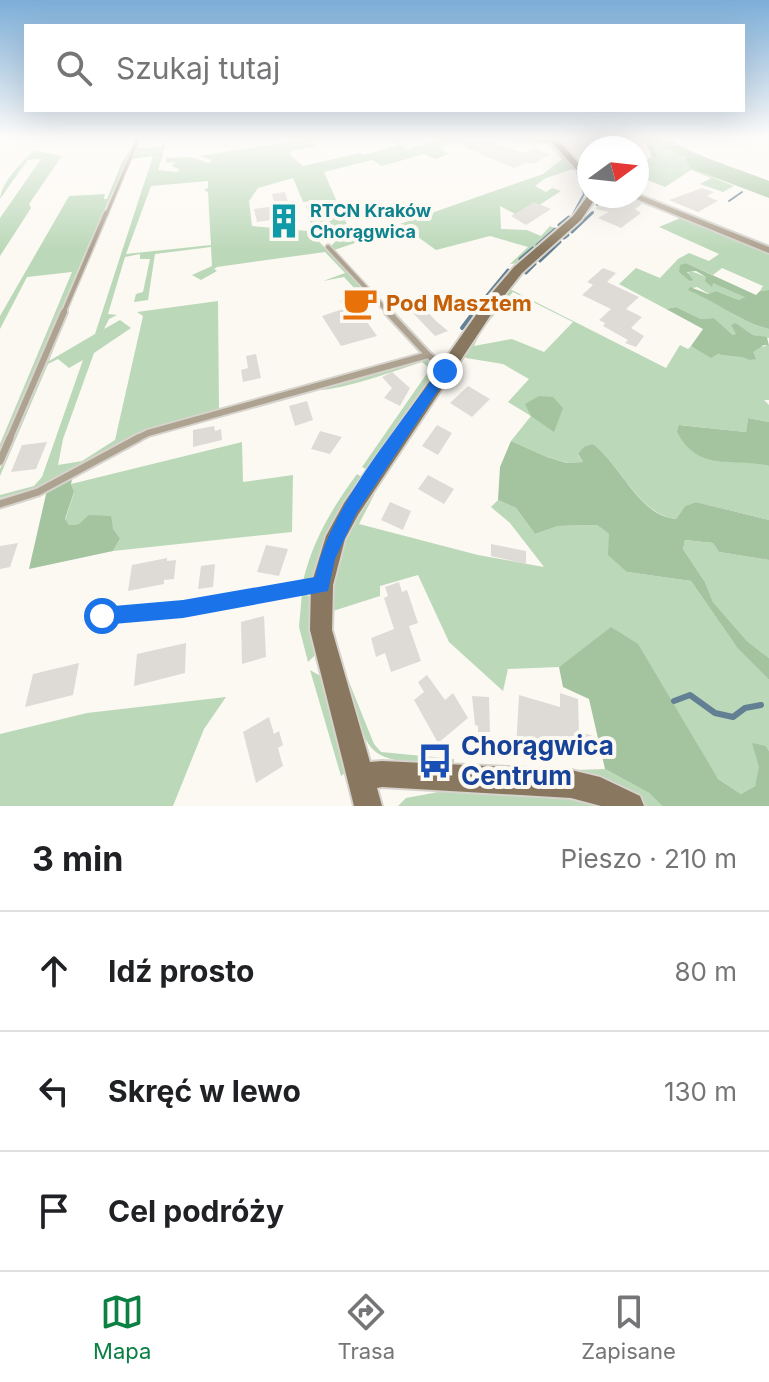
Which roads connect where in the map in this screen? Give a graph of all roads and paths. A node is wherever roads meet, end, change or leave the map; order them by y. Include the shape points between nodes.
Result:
1 (123, 175) edge
2 (649, 201) edge
3 (584, 208) edge
4 (328, 247) dead end
5 (769, 250) edge
6 (428, 355) junction
7 (446, 369) junction
8 (0, 461) edge
9 (0, 504) edge
10 (322, 585) junction
11 (102, 616) dead end
12 (362, 777) junction
13 (368, 806) edge
14 (630, 806) edge

1 - 8 lane
2 - 5 street
3 - 7 street via 508,281
4 - 6 lane
6 - 7 lane
6 - 9 lane via 148,433 44,490
7 - 10 street via 351,509 327,558
10 - 11 lane via 183,609
10 - 12 street via 321,630
12 - 13 street
12 - 14 street via 571,784

